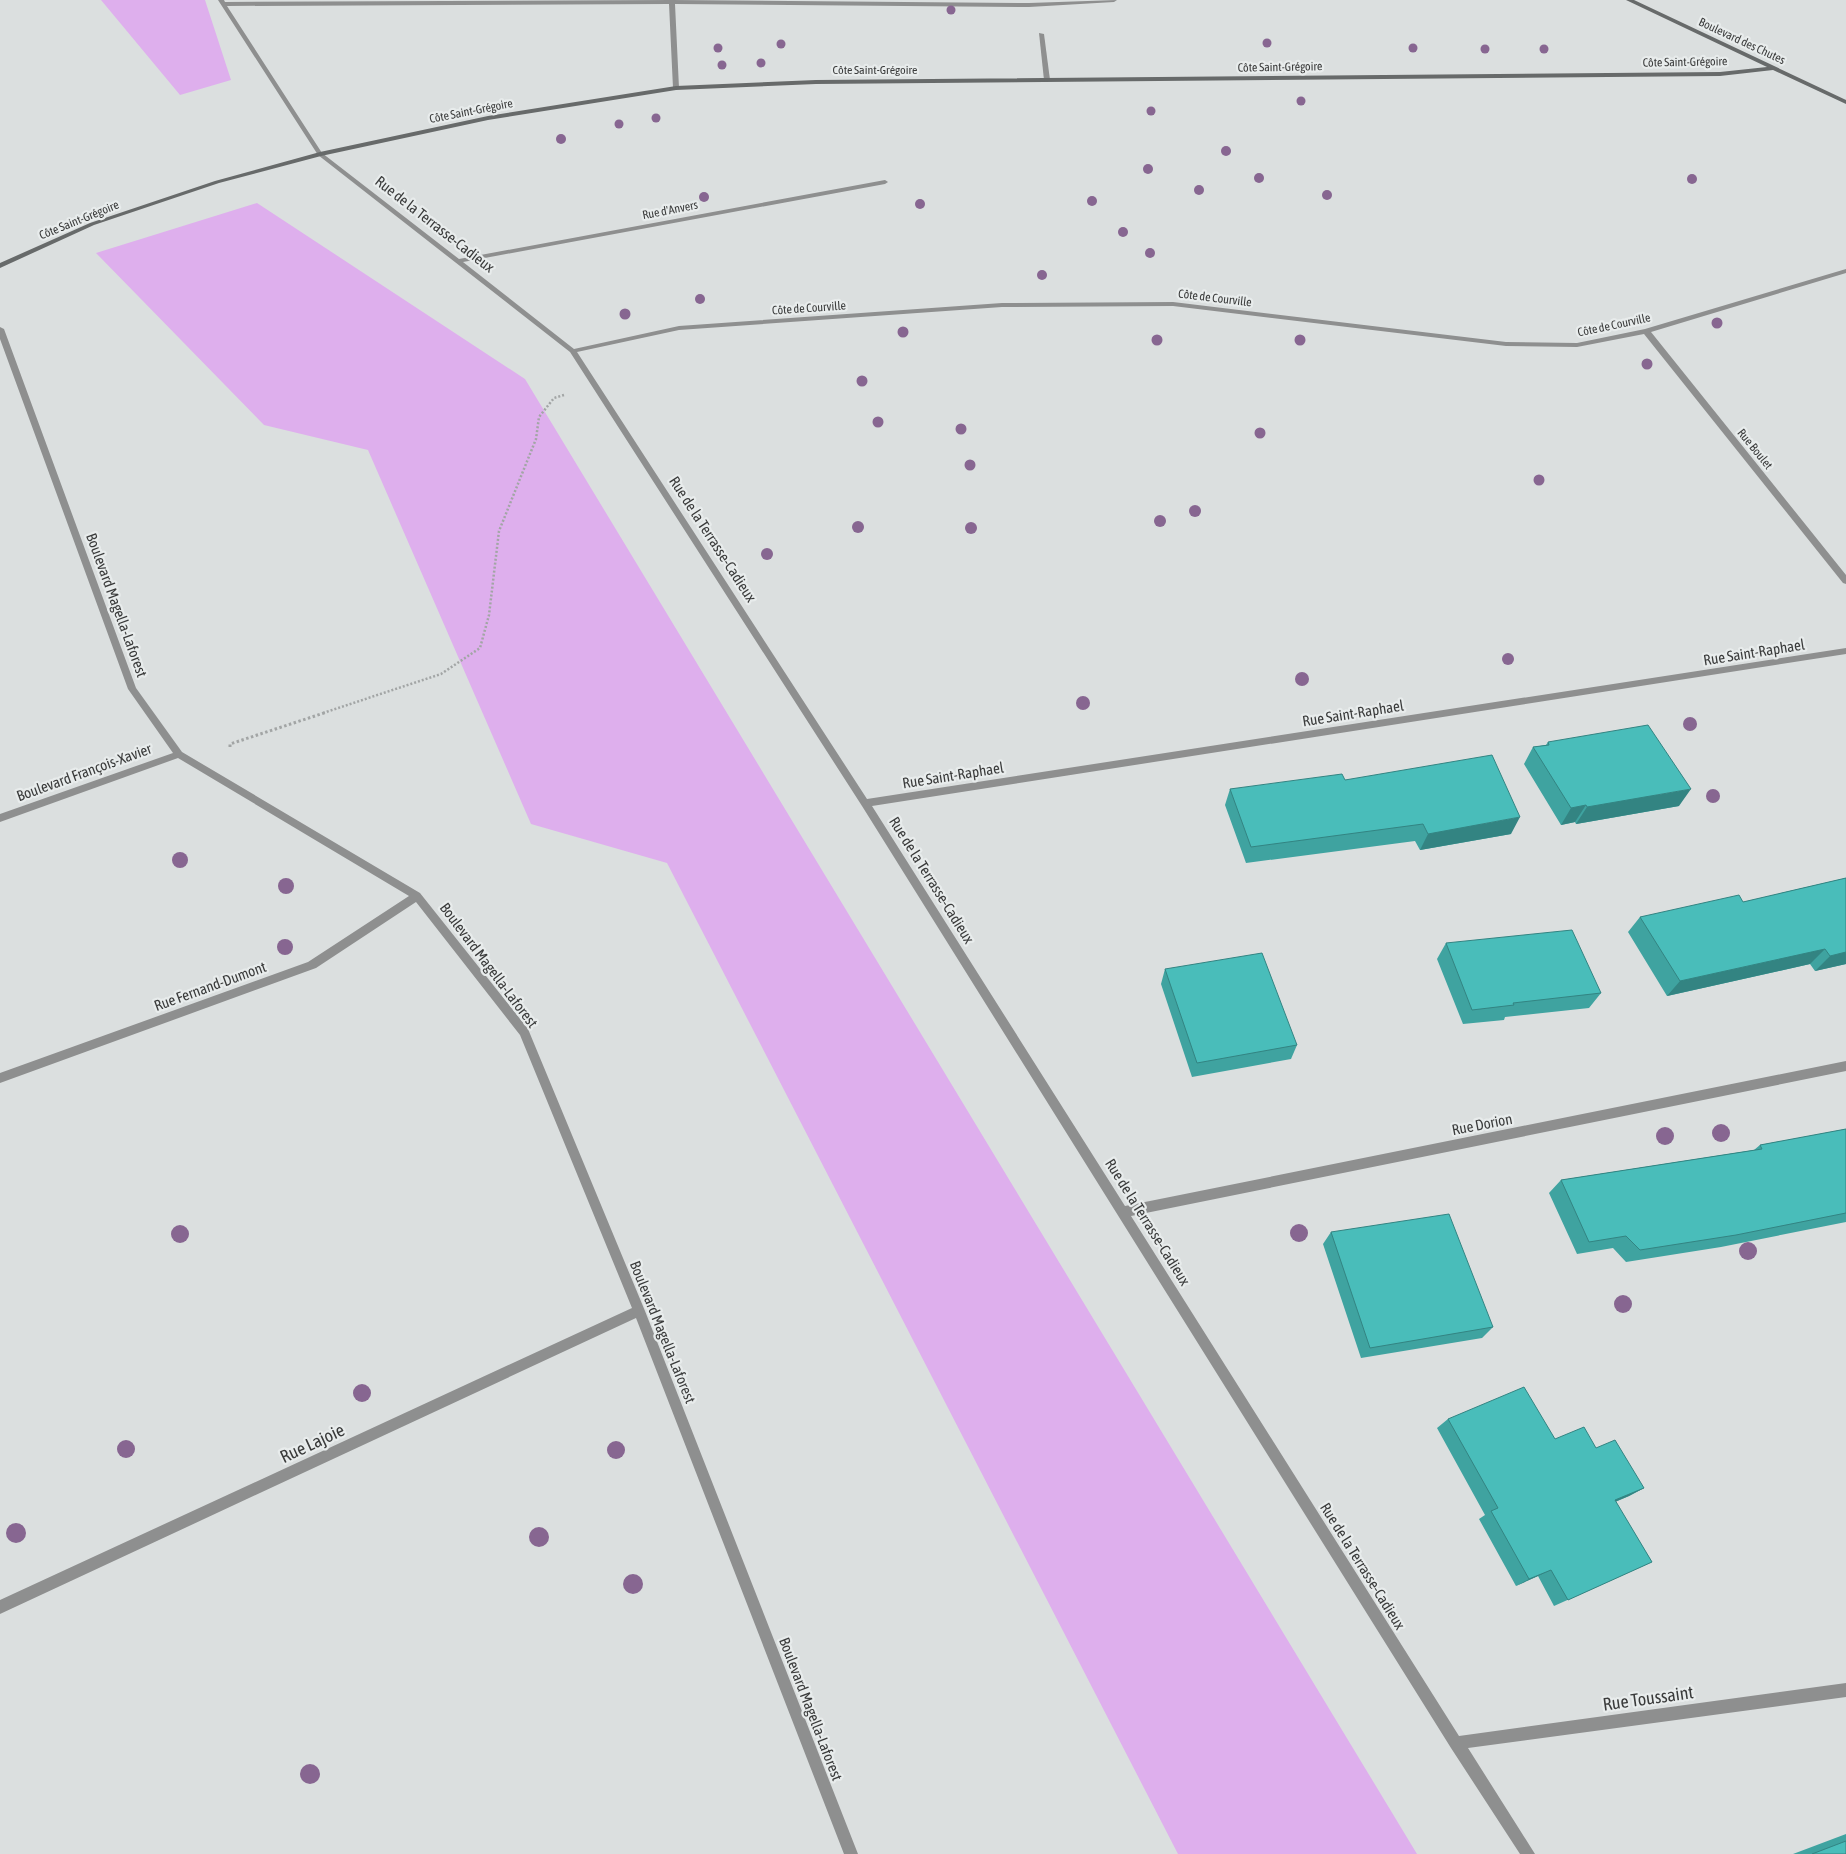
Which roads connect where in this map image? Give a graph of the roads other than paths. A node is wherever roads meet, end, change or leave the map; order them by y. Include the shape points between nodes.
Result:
1 (1114, 0) edge
2 (1629, 0) edge
3 (222, 2) edge
4 (672, 2) junction
5 (1041, 34) dead end
6 (1776, 68) junction
7 (1047, 80) junction
8 (676, 88) junction
9 (1846, 102) edge
10 (320, 154) junction
11 (885, 182) dead end
12 (459, 261) junction
13 (0, 266) edge
14 (1846, 271) edge
15 (0, 329) edge
16 (1646, 331) junction
17 (573, 351) junction
18 (1846, 581) edge
19 (1846, 651) edge
20 (179, 754) junction
21 (865, 803) junction
22 (0, 818) edge
23 (417, 896) junction
24 (1846, 1066) edge
25 (0, 1078) edge
26 (1124, 1212) junction
27 (638, 1311) junction
28 (0, 1607) edge
29 (1846, 1690) edge
30 (1456, 1743) junction
31 (851, 1854) edge
32 (1528, 1854) edge

1 - 4 street via 1029,5
2 - 6 street, Boulevard des Chutes
3 - 4 street
3 - 10 street, Rue de la Terrasse-Cadieux
4 - 8 street
5 - 7 street
6 - 7 street, Côte Saint-Grégoire via 1720,74
6 - 9 street, Boulevard des Chutes
7 - 8 street, Côte Saint-Grégoire via 816,82
8 - 10 street, Côte Saint-Grégoire via 488,118
10 - 12 street, Rue de la Terrasse-Cadieux
10 - 13 street, Côte Saint-Grégoire via 217,182 92,224
11 - 12 street, Rue d'Anvers
12 - 17 street, Rue de la Terrasse-Cadieux
14 - 16 street, Côte de Courville
15 - 20 street, Boulevard Magella-Laforest via 132,689
16 - 17 street, Côte de Courville via 1577,345 1506,344 1173,304 1002,304 679,328
16 - 18 street, Rue Boulet
17 - 21 street, Rue de la Terrasse-Cadieux
19 - 21 street, Rue Saint-Raphael
20 - 22 street, Boulevard François-Xavier
20 - 23 street, Boulevard Magella-Laforest
21 - 26 street, Rue de la Terrasse-Cadieux
23 - 25 street, Rue Fernand-Dumont via 312,965
23 - 27 street, Boulevard Magella-Laforest via 524,1032
24 - 26 street, Rue Dorion
26 - 30 street, Rue de la Terrasse-Cadieux
27 - 28 street, Rue Lajoie
27 - 31 street, Boulevard Magella-Laforest
29 - 30 street, Rue Toussaint
30 - 32 street, Rue de la Terrasse-Cadieux

